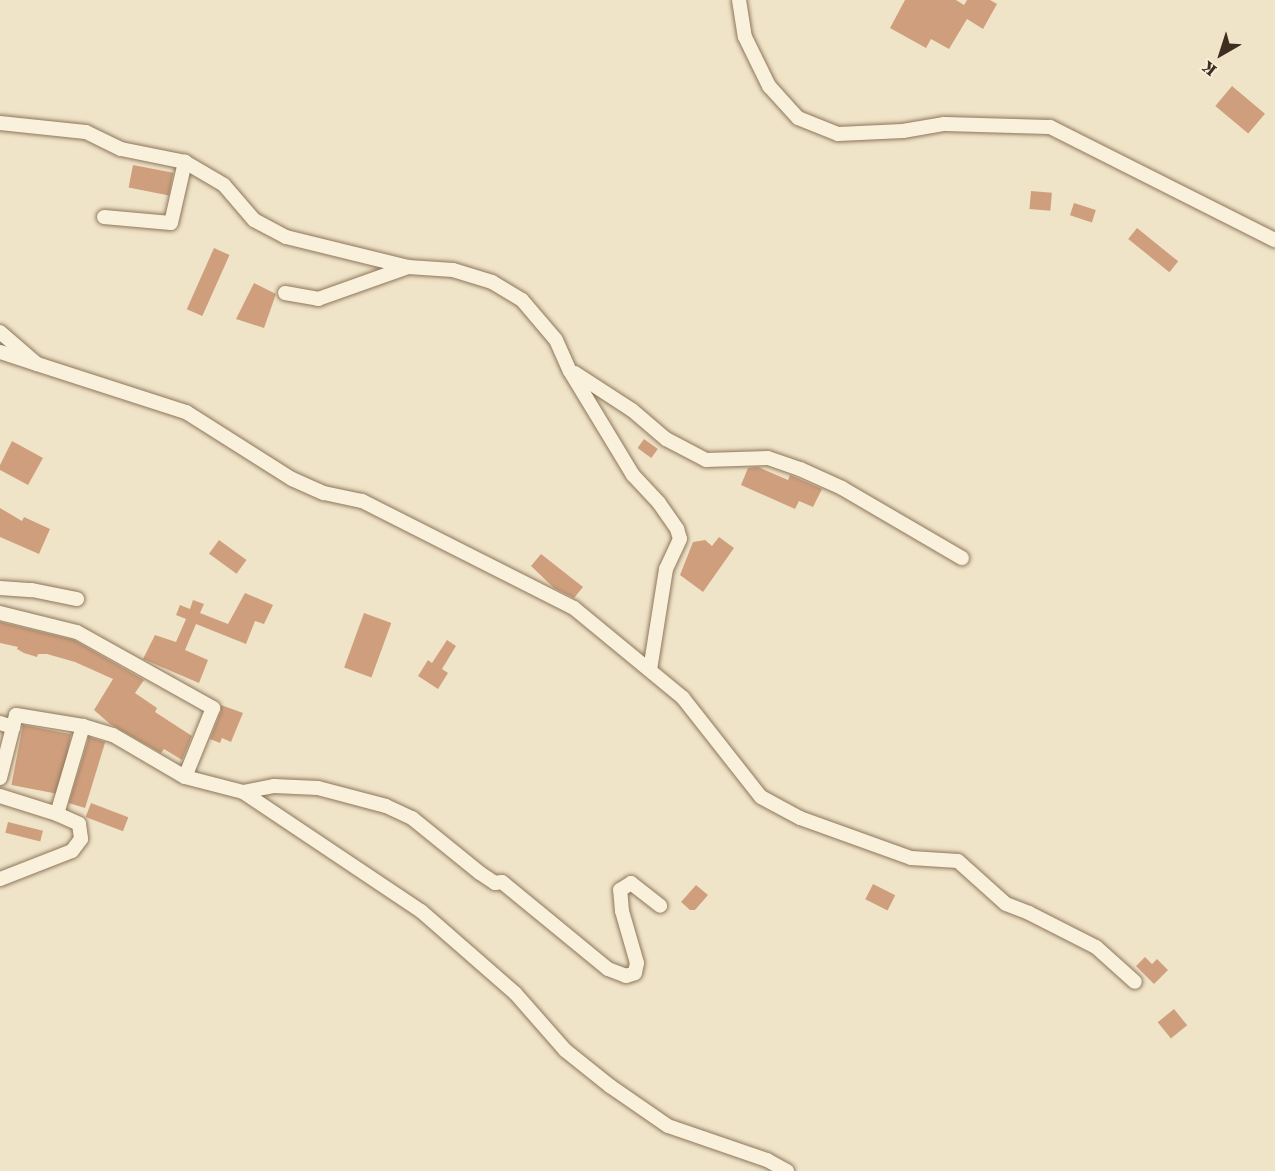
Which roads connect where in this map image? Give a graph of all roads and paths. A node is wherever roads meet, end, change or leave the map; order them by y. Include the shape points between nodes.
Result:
1 (739, 0) edge
2 (0, 123) edge
3 (185, 162) junction
4 (104, 217) dead end
5 (1275, 240) edge
6 (408, 267) junction
7 (285, 293) dead end
8 (0, 332) edge
9 (0, 352) edge
10 (37, 364) junction
11 (570, 371) junction
12 (962, 558) dead end
13 (0, 588) edge
14 (77, 599) dead end
15 (0, 613) edge
16 (650, 670) junction
17 (6, 725) edge
18 (83, 726) junction
19 (185, 777) junction
20 (0, 778) edge
21 (243, 792) junction
22 (0, 796) edge
23 (57, 814) junction
24 (0, 879) edge
25 (660, 906) dead end
26 (1135, 982) dead end
27 (787, 1171) edge

1 - 5 street via 745,37 769,86 798,118 838,134 903,131 944,124 1050,127
2 - 3 street via 86,132 121,148
3 - 4 street via 171,223
3 - 6 street via 224,186 254,220 286,237
6 - 7 street via 318,299
6 - 11 street via 453,270 492,282 522,300 556,340
8 - 10 street
9 - 10 street
10 - 16 street via 186,412 292,479 324,493 362,501 433,535 574,608
11 - 12 street via 632,410 666,439 706,460 768,458 800,469 842,488
11 - 16 street via 633,476 659,503 680,539 666,569
13 - 14 street
15 - 19 street via 76,632 213,708
16 - 26 street via 684,698 761,797 800,818 911,858 958,861 1006,904 1096,947
17 - 18 street via 15,715
17 - 20 street
18 - 19 street via 113,735
18 - 23 street
19 - 21 street
21 - 25 street via 274,786 318,788 403,814 480,873 495,883 501,882 608,969 626,976 635,973 637,963 620,890 631,883
21 - 27 street via 421,911 515,993 566,1050 610,1086 668,1126 767,1160
22 - 23 street
23 - 24 street via 78,824 81,839 72,851

